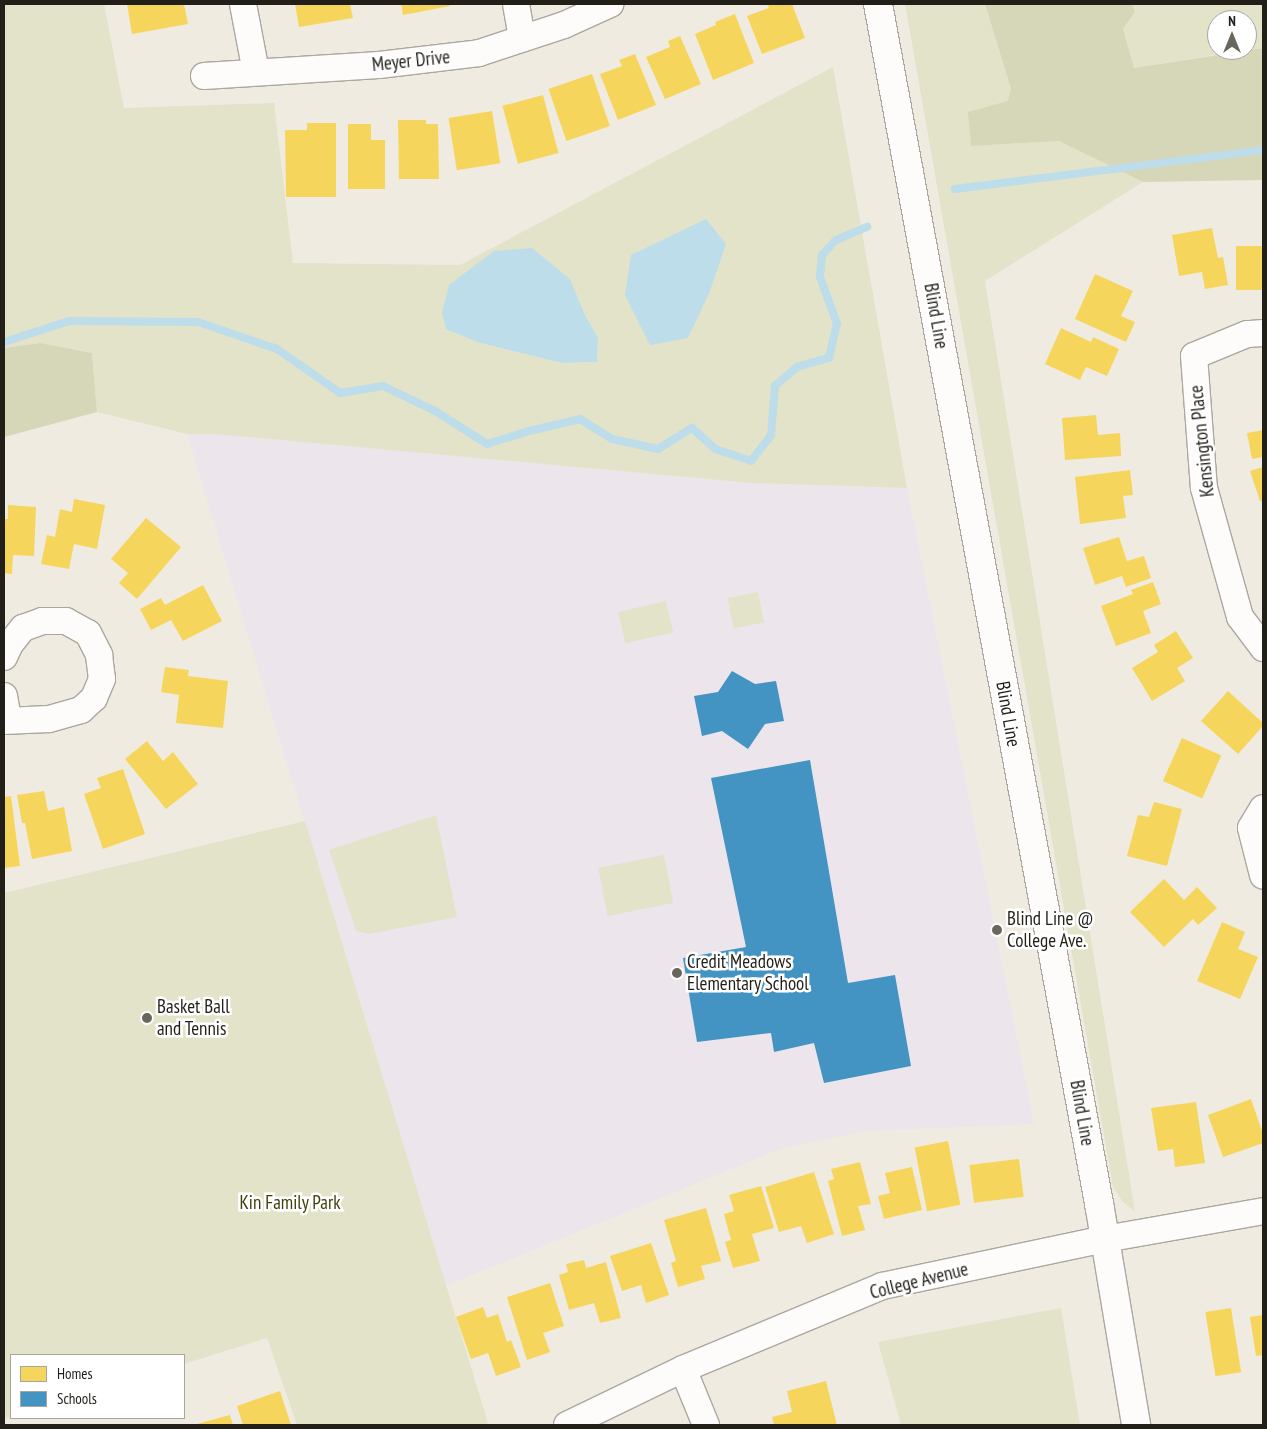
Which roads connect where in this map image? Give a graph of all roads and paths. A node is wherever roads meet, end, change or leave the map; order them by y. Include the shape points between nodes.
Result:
1 (243, 4) edge
2 (516, 4) edge
3 (610, 4) edge
4 (878, 4) edge
5 (522, 38) junction
6 (256, 72) junction
7 (204, 76) dead end
8 (1263, 333) edge
9 (1263, 648) edge
10 (4, 657) edge
11 (5, 712) edge
12 (1263, 808) edge
13 (1263, 875) edge
14 (1263, 1211) edge
15 (1105, 1239) junction
16 (684, 1369) junction
17 (567, 1425) edge
18 (706, 1425) edge
19 (1136, 1425) edge

1 - 6 street
2 - 5 street
3 - 5 street, Meyer Drive via 564,25
4 - 15 street, Blind Line
5 - 6 street, Meyer Drive via 479,53 379,66
6 - 7 street, Meyer Drive
8 - 9 street, Kensington Place via 1247,334 1194,356 1204,488 1240,617
10 - 11 street via 23,628 42,622 66,622 88,633 99,655 102,679 94,698 81,710 49,719
12 - 13 street via 1251,828
14 - 15 street, College Avenue
15 - 16 street, College Avenue via 882,1286
15 - 19 street, Blind Line
16 - 17 street, College Avenue
16 - 18 street

